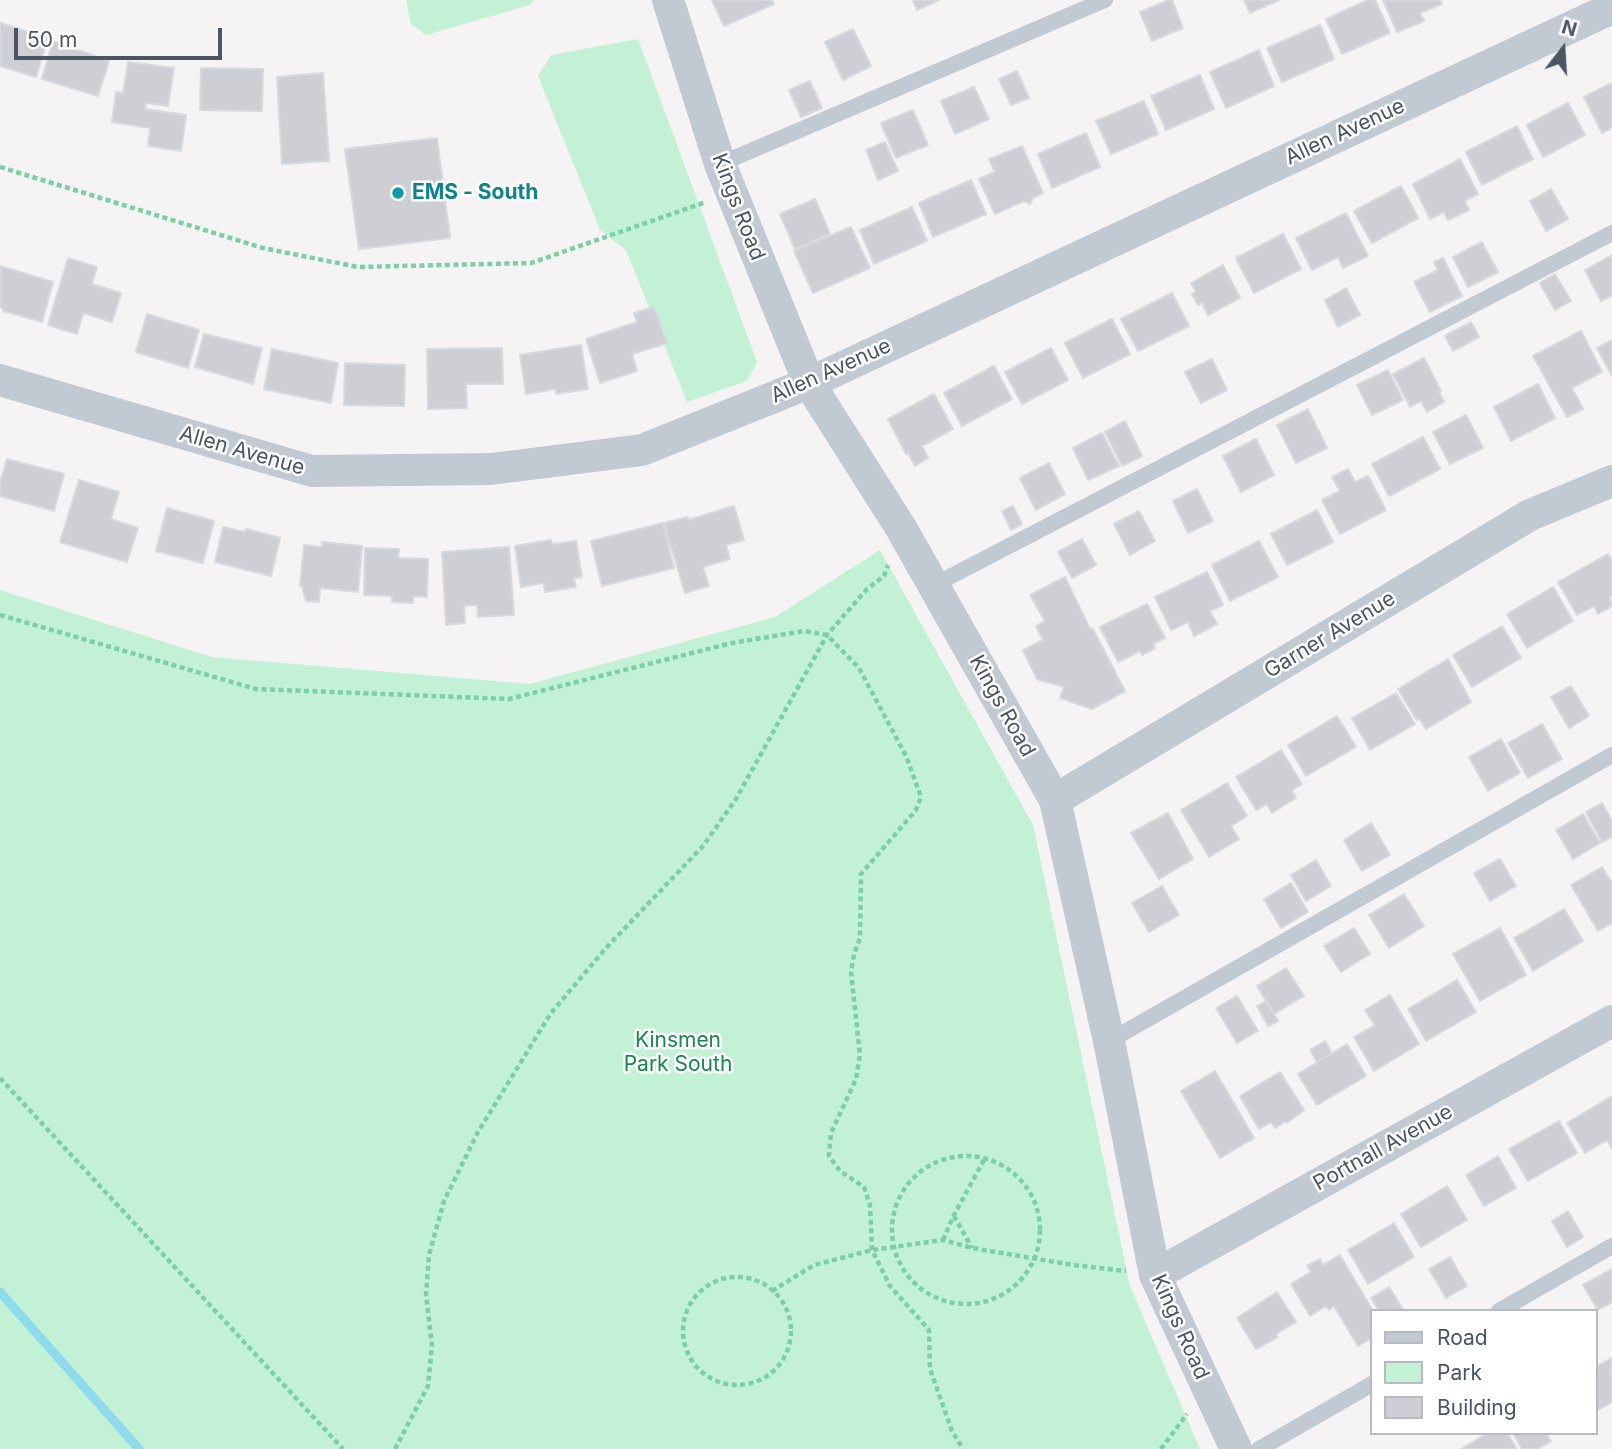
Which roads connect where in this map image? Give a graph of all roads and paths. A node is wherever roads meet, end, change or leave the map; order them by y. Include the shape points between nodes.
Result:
1 (668, 0) edge
2 (1105, 0) edge
3 (1612, 8) edge
4 (720, 164) junction
5 (0, 167) edge
6 (731, 194) junction
7 (1612, 233) edge
8 (0, 380) edge
9 (808, 383) junction
10 (1612, 481) edge
11 (901, 528) junction
12 (934, 585) junction
13 (0, 615) edge
14 (827, 635) junction
15 (1612, 755) edge
16 (1055, 800) junction
17 (1612, 1021) edge
18 (1109, 1041) junction
19 (0, 1078) edge
20 (985, 1158) junction
21 (954, 1215) junction
22 (943, 1240) junction
23 (1612, 1246) edge
24 (893, 1247) junction
25 (972, 1248) junction
26 (873, 1250) junction
27 (1035, 1258) junction
28 (1154, 1275) junction
29 (772, 1291) junction
30 (1502, 1309) edge
31 (1370, 1385) edge
32 (1207, 1388) junction
33 (342, 1449) edge
34 (395, 1449) edge
35 (963, 1449) edge
36 (1161, 1449) edge
37 (1236, 1449) edge
38 (1259, 1449) edge

1 - 4 street, Kings Road
2 - 4 lane
3 - 9 street, Allen Avenue
4 - 6 street, Kings Road
5 - 6 path via 263,248 358,267 531,263
6 - 9 street, Kings Road
7 - 12 lane
8 - 9 street, Allen Avenue via 312,471 491,469 642,450
9 - 11 street, Kings Road
10 - 16 street, Garner Avenue via 1530,515
11 - 12 street, Kings Road
11 - 14 path via 884,576
12 - 16 street, Kings Road
13 - 14 path via 256,689 509,699 732,643 804,631
14 - 26 path via 859,668 906,756 921,797 916,810 861,874 860,938 851,972 860,1055 856,1079 829,1143 829,1157 863,1187 870,1205
14 - 34 path via 736,799 709,836 551,1013 478,1132 444,1201 429,1255 426,1295 432,1345 428,1386
15 - 18 lane
16 - 18 street, Kings Road
17 - 28 street, Portnall Avenue
18 - 28 street, Kings Road
19 - 33 path
20 - 21 path
20 - 24 path via 952,1156 912,1177 896,1202
20 - 27 path via 1011,1171 1034,1198 1040,1234
21 - 22 path
21 - 25 path
22 - 24 path
22 - 25 path
23 - 30 lane
24 - 26 path
24 - 27 path via 911,1280 939,1299 960,1304 980,1303 1005,1293
25 - 27 path
26 - 29 path via 814,1265
26 - 35 path via 890,1286 929,1330 929,1369
27 - 28 path
28 - 32 street, Kings Road
29 - 29 path via 740,1277 724,1278 698,1293 686,1313 683,1336 694,1364 719,1382 734,1385 764,1378 776,1368 785,1356 791,1326 787,1311
31 - 38 lane
32 - 36 path
32 - 37 street, Kings Road

